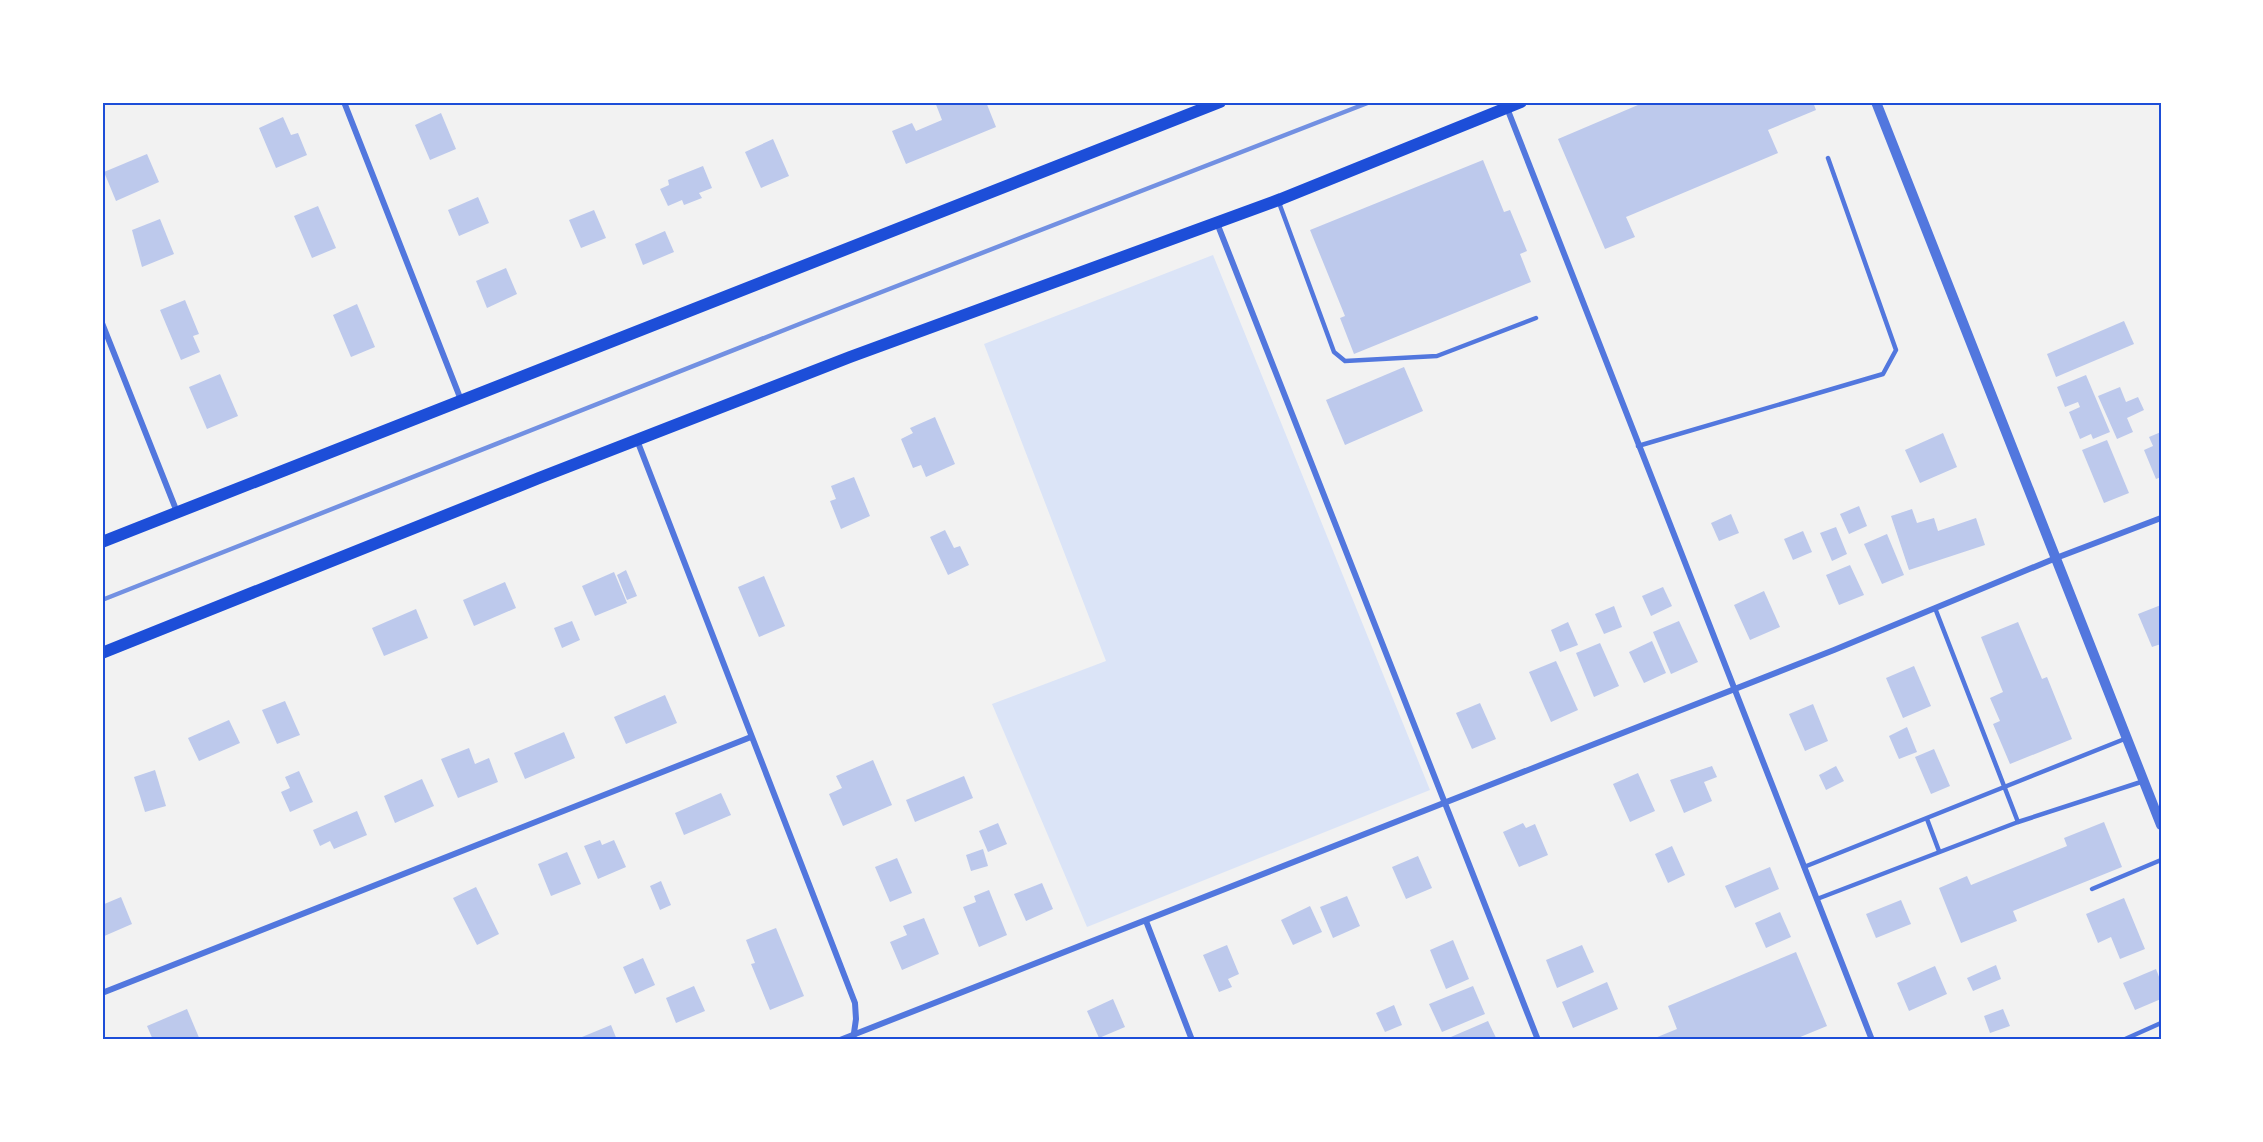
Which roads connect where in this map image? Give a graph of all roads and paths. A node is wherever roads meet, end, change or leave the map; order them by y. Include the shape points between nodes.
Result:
1 (344, 102) edge
2 (1220, 102) edge
3 (1521, 102) edge
4 (1876, 102) edge
5 (1506, 108) junction
6 (1828, 158) dead end
7 (1278, 200) junction
8 (1217, 223) junction
9 (1536, 318) dead end
10 (102, 323) edge
11 (462, 400) junction
12 (637, 440) junction
13 (1638, 446) junction
14 (177, 513) junction
15 (2161, 518) edge
16 (102, 542) edge
17 (2056, 558) junction
18 (1935, 608) junction
19 (102, 653) edge
20 (1734, 689) junction
21 (751, 737) junction
22 (2127, 738) junction
23 (2144, 782) junction
24 (2004, 786) junction
25 (1444, 801) junction
26 (1927, 819) junction
27 (2018, 822) junction
28 (2161, 825) edge
29 (1939, 851) junction
30 (2161, 860) edge
31 (1804, 867) junction
32 (2092, 888) dead end
33 (1816, 899) junction
34 (1146, 921) junction
35 (102, 993) edge
36 (2161, 1023) edge
37 (853, 1037) edge
38 (840, 1040) edge
39 (1192, 1040) edge
40 (1538, 1040) edge
41 (1872, 1040) edge
42 (2123, 1040) edge

1 - 11 street
2 - 11 main road
3 - 5 main road
4 - 17 street
5 - 7 main road
5 - 13 street
6 - 13 lane via 1896,350 1883,374
7 - 8 main road
7 - 9 lane via 1334,352 1345,361 1437,356
8 - 12 main road via 850,357
8 - 25 street
10 - 14 street
11 - 14 main road
12 - 19 main road
12 - 21 street
13 - 20 street
14 - 16 main road
15 - 17 street
17 - 18 street
17 - 22 street
18 - 20 street
18 - 24 lane
20 - 25 street
20 - 31 street
21 - 35 street
21 - 37 street via 855,1003
22 - 23 street
22 - 24 lane
23 - 27 lane
23 - 28 street
24 - 26 lane
24 - 27 lane
25 - 34 street
25 - 40 street
26 - 29 lane
26 - 31 lane
27 - 29 lane
29 - 33 lane
30 - 32 lane
31 - 33 street
33 - 41 street
34 - 37 street
34 - 39 street
36 - 42 lane
37 - 38 street

